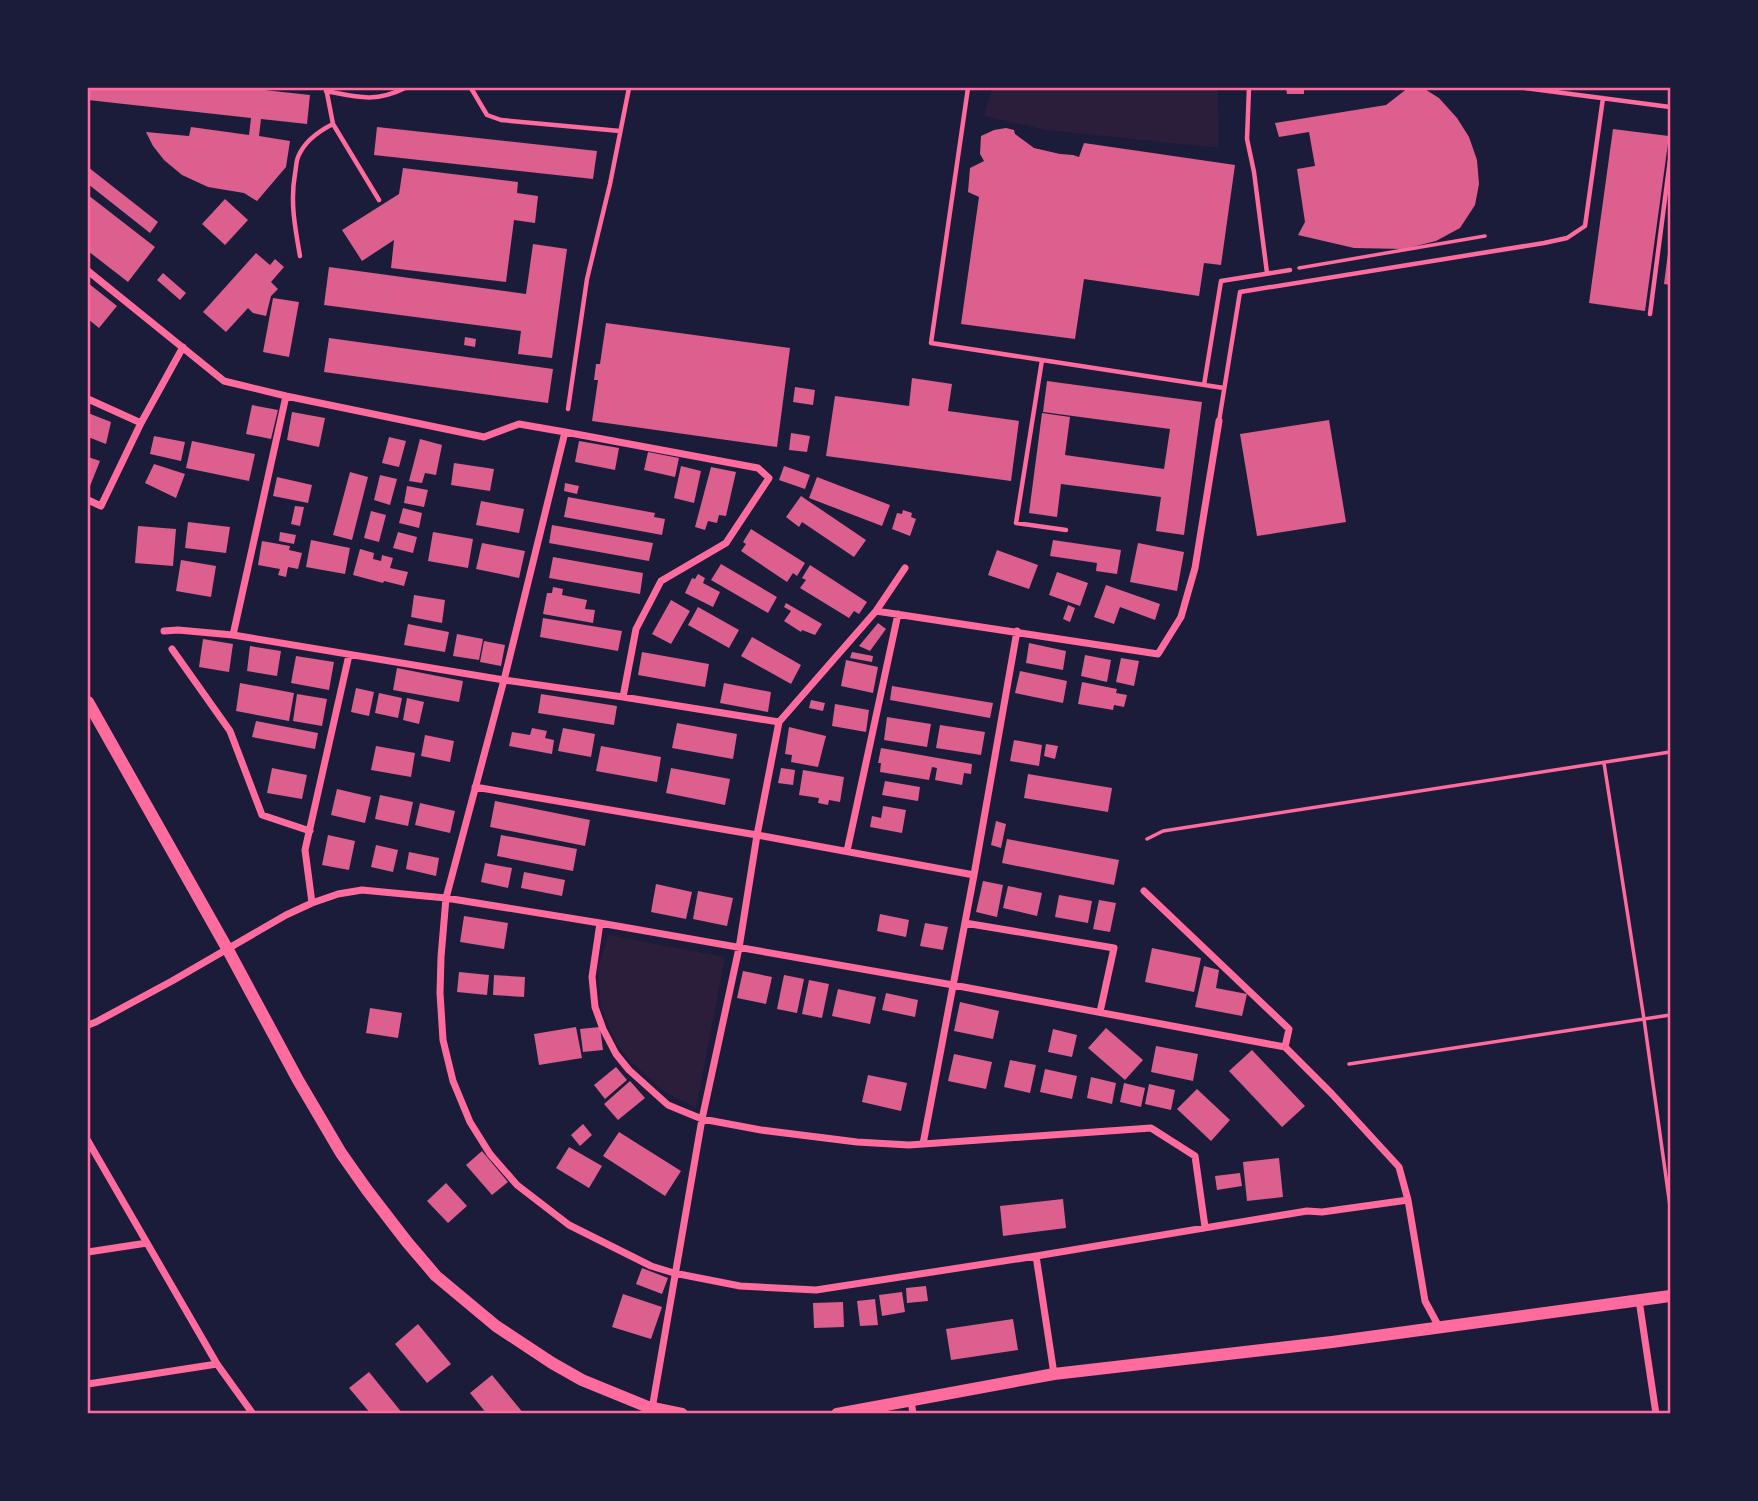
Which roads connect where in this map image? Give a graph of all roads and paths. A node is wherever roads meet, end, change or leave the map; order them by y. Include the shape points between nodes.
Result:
1 (405, 88) edge
2 (471, 88) edge
3 (629, 88) edge
4 (968, 88) edge
5 (1249, 88) edge
6 (1525, 88) edge
7 (326, 89) edge
8 (1603, 98) junction
9 (1671, 107) edge
10 (333, 124) junction
11 (620, 131) junction
12 (1671, 160) edge
13 (379, 200) dead end
14 (1485, 236) dead end
15 (300, 256) dead end
16 (1290, 270) joint
17 (88, 271) edge
18 (1267, 273) junction
19 (1650, 314) dead end
20 (183, 347) junction
21 (1042, 360) junction
22 (1204, 385) junction
23 (1224, 388) junction
24 (286, 396) junction
25 (88, 399) edge
26 (568, 409) dead end
27 (1219, 421) joint
28 (141, 423) junction
29 (565, 432) junction
30 (88, 500) edge
31 (1066, 530) dead end
32 (905, 568) dead end
33 (876, 611) junction
34 (898, 614) junction
35 (164, 631) dead end
36 (1017, 631) junction
37 (233, 635) junction
38 (172, 649) dead end
39 (348, 655) junction
40 (504, 680) junction
41 (623, 697) junction
42 (88, 702) edge
43 (779, 722) junction
44 (1671, 752) edge
45 (1606, 763) junction
46 (475, 787) junction
47 (310, 831) junction
48 (757, 835) junction
49 (1147, 838) dead end
50 (847, 851) junction
51 (974, 875) junction
52 (1144, 891) dead end
53 (446, 898) junction
54 (312, 903) junction
55 (600, 923) junction
56 (965, 923) junction
57 (739, 948) junction
58 (228, 950) junction
59 (953, 985) junction
60 (1100, 1013) junction
61 (1671, 1015) edge
62 (1644, 1019) junction
63 (88, 1025) edge
64 (1285, 1047) junction
65 (1349, 1064) dead end
66 (702, 1119) junction
67 (88, 1141) edge
68 (923, 1144) junction
69 (1408, 1200) junction
70 (1671, 1206) edge
71 (1205, 1227) junction
72 (147, 1243) junction
73 (88, 1252) edge
74 (1036, 1256) junction
75 (674, 1273) junction
76 (1671, 1296) edge
77 (1639, 1300) junction
78 (1439, 1327) junction
79 (217, 1364) junction
80 (1054, 1374) junction
81 (88, 1384) edge
82 (911, 1400) junction
83 (652, 1410) edge
84 (253, 1413) edge
85 (682, 1413) edge
86 (837, 1413) edge
87 (913, 1413) edge
88 (1656, 1413) edge

1 - 7 lane via 381,98 363,99
2 - 11 lane via 487,115 500,120
3 - 11 lane
4 - 21 lane via 931,343
5 - 18 lane via 1247,139
6 - 8 lane
7 - 10 lane
8 - 9 lane
8 - 23 lane via 1585,226 1567,238 1544,243 1240,292
10 - 13 lane
10 - 15 lane via 318,132 298,157 292,189
11 - 26 lane via 587,279
12 - 19 lane
14 - 16 path
16 - 18 lane
17 - 20 street
18 - 22 lane via 1221,281
20 - 24 street via 224,381
20 - 28 street
21 - 22 lane
21 - 31 lane via 1016,523
22 - 23 lane
23 - 27 lane
24 - 29 street via 484,437 519,424
24 - 37 street
25 - 28 street
27 - 36 street via 1195,568 1181,617 1158,654
28 - 30 street via 101,506
29 - 40 street
29 - 41 street via 758,468 769,478 726,543 661,581 636,629
32 - 33 street
33 - 34 street
33 - 43 street
34 - 36 street
34 - 50 street
35 - 37 street
36 - 51 street
37 - 39 street
38 - 47 street via 230,731 262,815
39 - 40 street
39 - 47 street
40 - 41 street
40 - 46 street
41 - 43 street
42 - 58 street
43 - 48 street
44 - 45 path
45 - 49 path via 1163,831
45 - 62 path
46 - 48 street
46 - 53 street
47 - 54 street via 305,850
48 - 50 street
48 - 57 street
50 - 51 street
51 - 56 street
52 - 64 street via 1289,1029
53 - 54 street via 362,890
53 - 55 street
53 - 75 street via 440,993 443,1040 470,1122 517,1185 569,1225
54 - 58 street
55 - 57 street
55 - 66 street via 592,977 595,1007 615,1054 668,1105
56 - 59 street
56 - 60 street via 1114,948
57 - 59 street
57 - 66 street
58 - 63 street
58 - 83 street via 341,1153 436,1276 496,1326 552,1363
59 - 60 street
59 - 68 street
60 - 64 street
61 - 62 path
62 - 65 path
62 - 70 path
64 - 69 street via 1399,1167
66 - 68 street via 857,1143
66 - 75 street
67 - 72 street
68 - 71 street via 1151,1128 1195,1156
69 - 71 street
69 - 78 street via 1425,1301
71 - 74 street
72 - 73 street
72 - 79 street
74 - 75 street via 816,1290 740,1286
74 - 80 street
75 - 83 street
76 - 77 street
77 - 78 street
77 - 88 street
78 - 80 street
79 - 81 street
79 - 84 street
80 - 82 street
82 - 86 street
82 - 87 street
83 - 85 street

